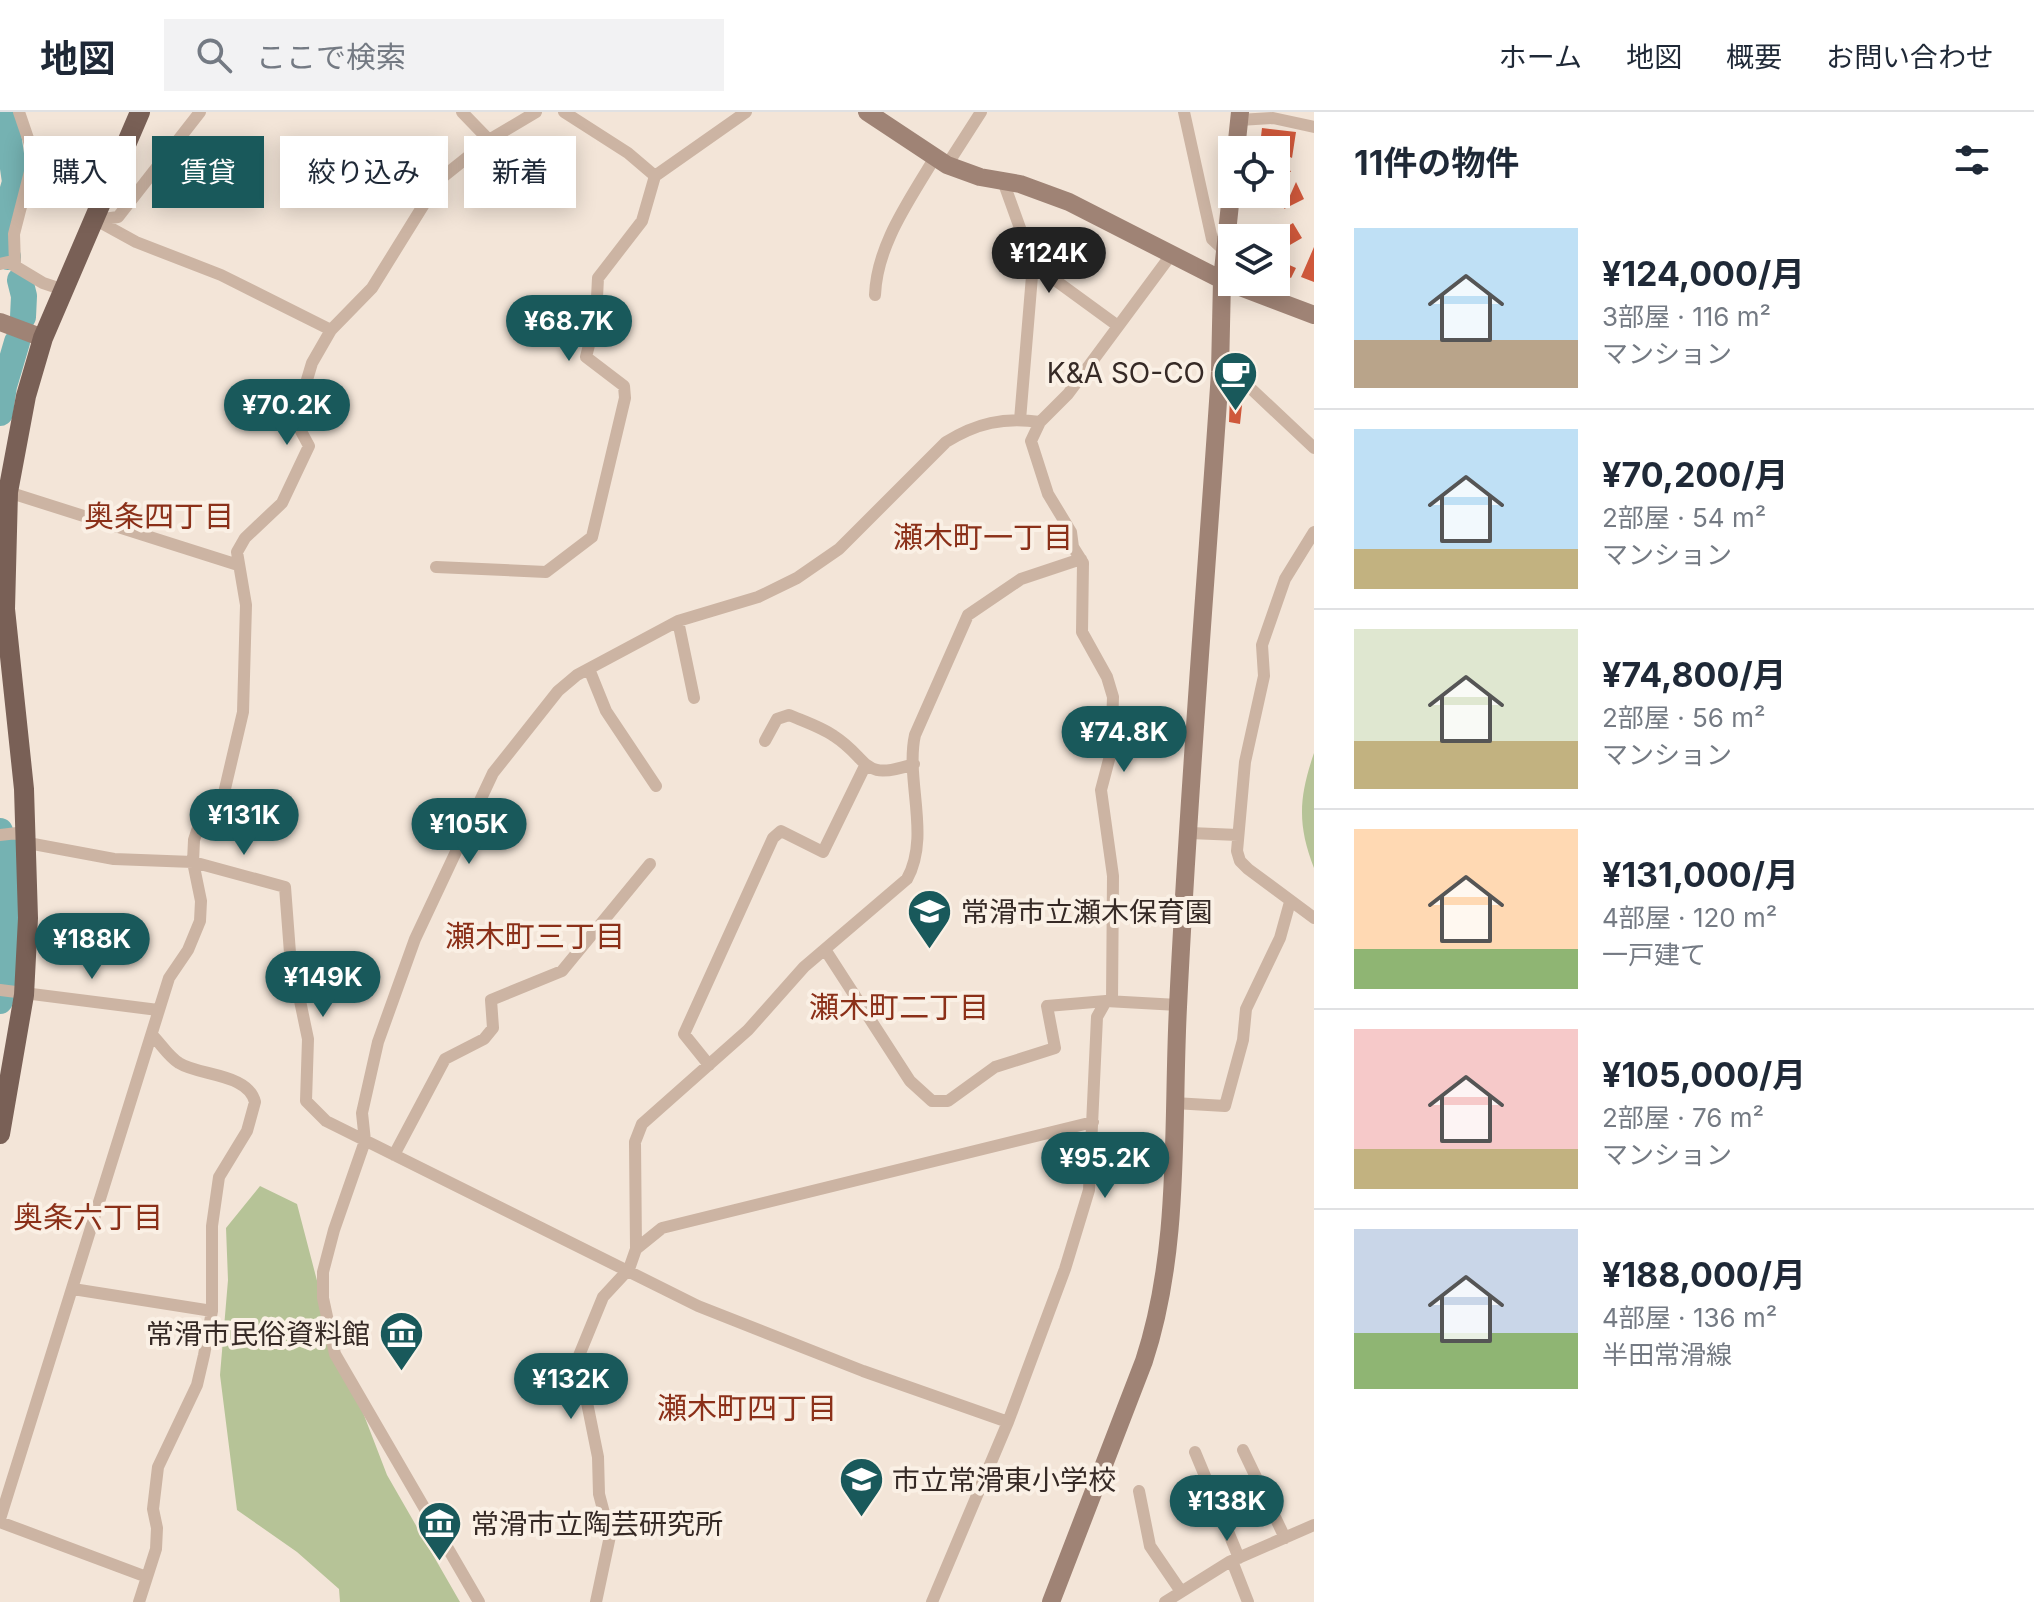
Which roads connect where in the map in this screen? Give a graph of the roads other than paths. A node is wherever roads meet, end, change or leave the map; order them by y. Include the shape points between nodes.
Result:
1 (19, 112) edge
2 (140, 112) edge
3 (200, 112) edge
4 (462, 112) edge
5 (536, 112) edge
6 (564, 112) edge
7 (746, 112) edge
8 (867, 112) edge
9 (981, 112) edge
10 (1184, 112) edge
11 (1239, 116) edge
12 (1314, 127) edge
13 (485, 136) edge
14 (496, 136) edge
15 (1237, 136) edge
16 (464, 160) edge
17 (941, 161) junction
18 (655, 176) junction
19 (1003, 181) junction
20 (96, 220) junction
21 (1218, 245) edge
22 (1171, 255) junction
23 (0, 264) edge
24 (1033, 264) junction
25 (15, 265) junction
26 (1218, 278) edge
27 (64, 290) junction
28 (875, 295) dead end
29 (1222, 296) edge
30 (1264, 296) edge
31 (1314, 315) edge
32 (0, 322) edge
33 (1118, 326) junction
34 (331, 330) junction
35 (43, 338) junction
36 (1220, 372) junction
37 (1020, 420) junction
38 (1040, 422) junction
39 (1314, 448) edge
40 (8, 492) junction
41 (2, 530) edge
42 (1314, 532) edge
43 (1081, 559) junction
44 (238, 565) junction
45 (436, 567) dead end
46 (678, 621) junction
47 (589, 669) junction
48 (694, 698) dead end
49 (765, 741) dead end
50 (914, 764) junction
51 (865, 766) junction
52 (656, 786) dead end
53 (1190, 833) junction
54 (4, 834) edge
55 (1238, 835) junction
56 (28, 843) junction
57 (193, 862) junction
58 (650, 864) dead end
59 (1290, 902) junction
60 (1314, 918) edge
61 (826, 951) junction
62 (10, 992) edge
63 (1109, 1001) junction
64 (1178, 1005) junction
65 (158, 1010) junction
66 (153, 1036) junction
67 (6, 1065) edge
68 (709, 1065) junction
69 (1174, 1103) junction
70 (1093, 1122) junction
71 (0, 1134) edge
72 (365, 1141) junction
73 (394, 1155) junction
74 (636, 1249) junction
75 (629, 1269) junction
76 (73, 1289) junction
77 (212, 1311) junction
78 (1008, 1422) junction
79 (1243, 1450) dead end
80 (1195, 1452) dead end
81 (1139, 1491) dead end
82 (0, 1520) edge
83 (1314, 1525) edge
84 (1285, 1538) junction
85 (1236, 1559) junction
86 (144, 1576) junction
87 (1180, 1590) junction
88 (139, 1602) edge
89 (479, 1602) edge
90 (596, 1602) edge
91 (932, 1602) edge
92 (1051, 1602) edge
93 (1165, 1602) edge
94 (1248, 1602) edge

1 - 25 street via 34,156 14,234
2 - 20 main road
3 - 20 street via 118,217
4 - 13 street
5 - 14 street
6 - 18 street
7 - 18 street
8 - 17 street
9 - 17 street
10 - 21 street via 1212,239
11 - 12 street
11 - 15 street
16 - 34 street via 439,180 372,288
17 - 19 street
17 - 28 street via 904,209 876,269
18 - 45 street via 642,221 594,290 596,317 586,357 624,386 625,398 592,537 546,572
19 - 22 street via 1069,202
19 - 24 street
20 - 27 main road
20 - 34 street
22 - 26 street
22 - 33 street
23 - 25 street
24 - 33 street
24 - 37 street
25 - 27 street
27 - 35 main road
29 - 36 street
30 - 31 street
32 - 35 street
33 - 38 street via 1068,394
34 - 44 street via 312,363 295,420 309,446 282,503 245,538 237,552
35 - 40 main road
36 - 39 street via 1245,383
36 - 53 street
37 - 38 street
37 - 46 street via 985,422 946,442 839,549 797,578 758,597
38 - 43 street via 1031,441 1048,494
40 - 41 main road
40 - 44 street
41 - 56 main road
42 - 55 street via 1285,579 1262,645 1264,676 1245,762
43 - 50 street via 1021,579 968,615 915,735
43 - 63 street via 1082,632 1113,697 1111,752 1101,790 1113,876
44 - 57 street via 246,605 243,712 227,784 199,825
46 - 47 street
46 - 48 street
47 - 52 street via 606,711
47 - 72 street via 540,710 493,773 415,939 378,1042 362,1113
49 - 51 street via 777,719 789,715 835,736
50 - 51 street via 890,772
50 - 61 street via 917,841 911,872 901,887
51 - 68 street via 823,852 781,831 773,838 684,1034
53 - 55 street
53 - 64 street
54 - 56 street via 17,833
55 - 59 street via 1240,861
56 - 57 street via 114,859
56 - 62 main road
57 - 65 street via 200,921
57 - 72 street via 285,887 290,953 308,1039 306,1101 326,1121
58 - 73 street via 562,971 491,1000 493,1028 484,1039 445,1059
59 - 60 street
59 - 69 street via 1280,938 1246,1009 1225,1106
61 - 63 street via 910,1081 932,1101 948,1101 995,1067 1055,1048 1047,1006
61 - 68 street
62 - 65 street
62 - 67 main road
63 - 64 street
63 - 70 street via 1097,1017
64 - 69 street
65 - 66 street
66 - 76 street
66 - 77 street via 179,1064 229,1080 249,1091 255,1102 247,1131 219,1177 212,1226
67 - 71 main road
68 - 74 street via 642,1124 635,1142
69 - 92 street via 1167,1252 1152,1338
70 - 74 street via 662,1228
70 - 78 street via 1089,1190
72 - 73 street
72 - 89 street via 323,1272 335,1354
73 - 75 street
74 - 75 street
75 - 78 street via 698,1306
75 - 90 street via 603,1297 578,1358 610,1536
76 - 77 street
76 - 82 street
77 - 86 street via 197,1385 158,1467 156,1549
78 - 91 street
79 - 84 street
80 - 85 street
81 - 87 street via 1150,1546
82 - 86 street
83 - 84 street
84 - 85 street
85 - 87 street
85 - 94 street
86 - 88 street
87 - 93 street

